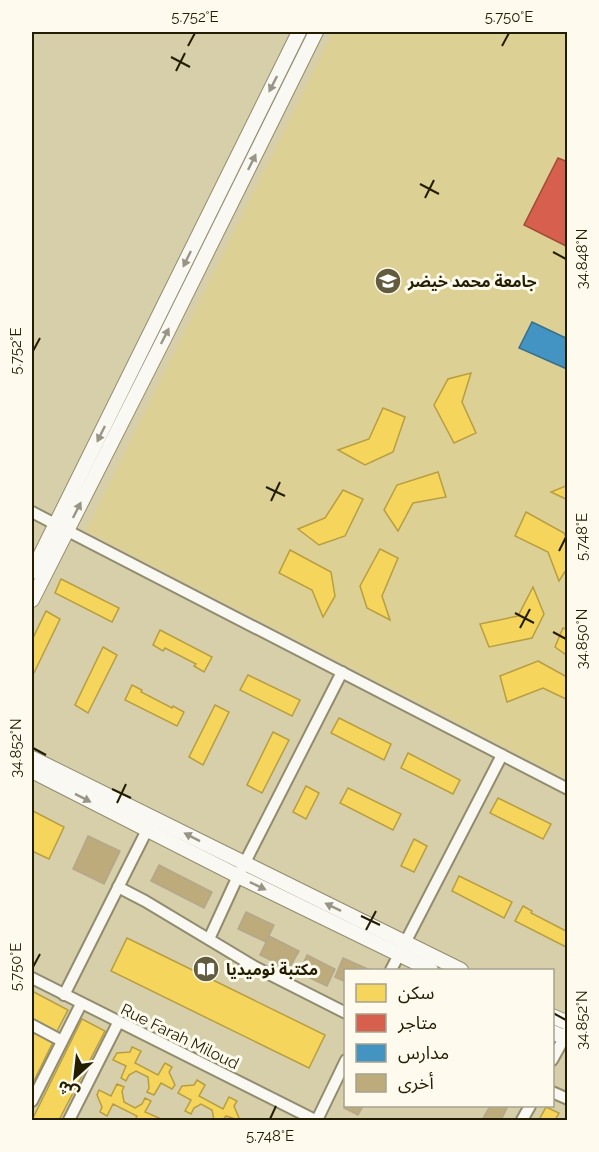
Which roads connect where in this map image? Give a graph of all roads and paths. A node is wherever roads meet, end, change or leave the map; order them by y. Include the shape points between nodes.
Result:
1 (299, 32) edge
2 (316, 32) edge
3 (32, 512) edge
4 (61, 527) junction
5 (32, 572) edge
6 (32, 600) edge
7 (342, 672) junction
8 (502, 755) junction
9 (32, 758) edge
10 (32, 771) edge
11 (567, 789) edge
12 (147, 830) junction
13 (241, 870) junction
14 (117, 887) junction
15 (209, 939) junction
16 (402, 949) junction
17 (392, 969) edge
18 (430, 969) edge
19 (458, 969) edge
20 (32, 978) edge
21 (64, 995) junction
22 (81, 1004) junction
23 (344, 1012) edge
24 (118, 1023) junction
25 (32, 1025) edge
26 (563, 1035) edge
27 (62, 1041) junction
28 (554, 1055) edge
29 (344, 1062) edge
30 (32, 1101) edge
31 (69, 1120) edge
32 (316, 1120) edge

1 -> 4 main road
4 -> 2 main road via 164,339
3 - 4 street
4 - 5 main road
4 - 6 main road
4 - 7 street
7 - 8 street
7 - 13 street
8 - 11 street
8 - 16 street
13 -> 9 main road
10 -> 12 main road
12 - 13 main road
12 - 14 street
13 - 15 street
13 - 16 main road
14 - 15 street
14 - 21 street
15 - 23 street
16 - 17 street
16 - 18 main road
16 - 19 main road
20 - 21 street, Rue Farah Miloud
21 - 22 street, Rue Farah Miloud
22 - 24 street, Rue Farah Miloud
22 - 27 street
24 - 31 street
24 - 32 street, Rue Farah Miloud
25 - 27 street
26 - 28 street
27 - 30 street
29 - 32 street

